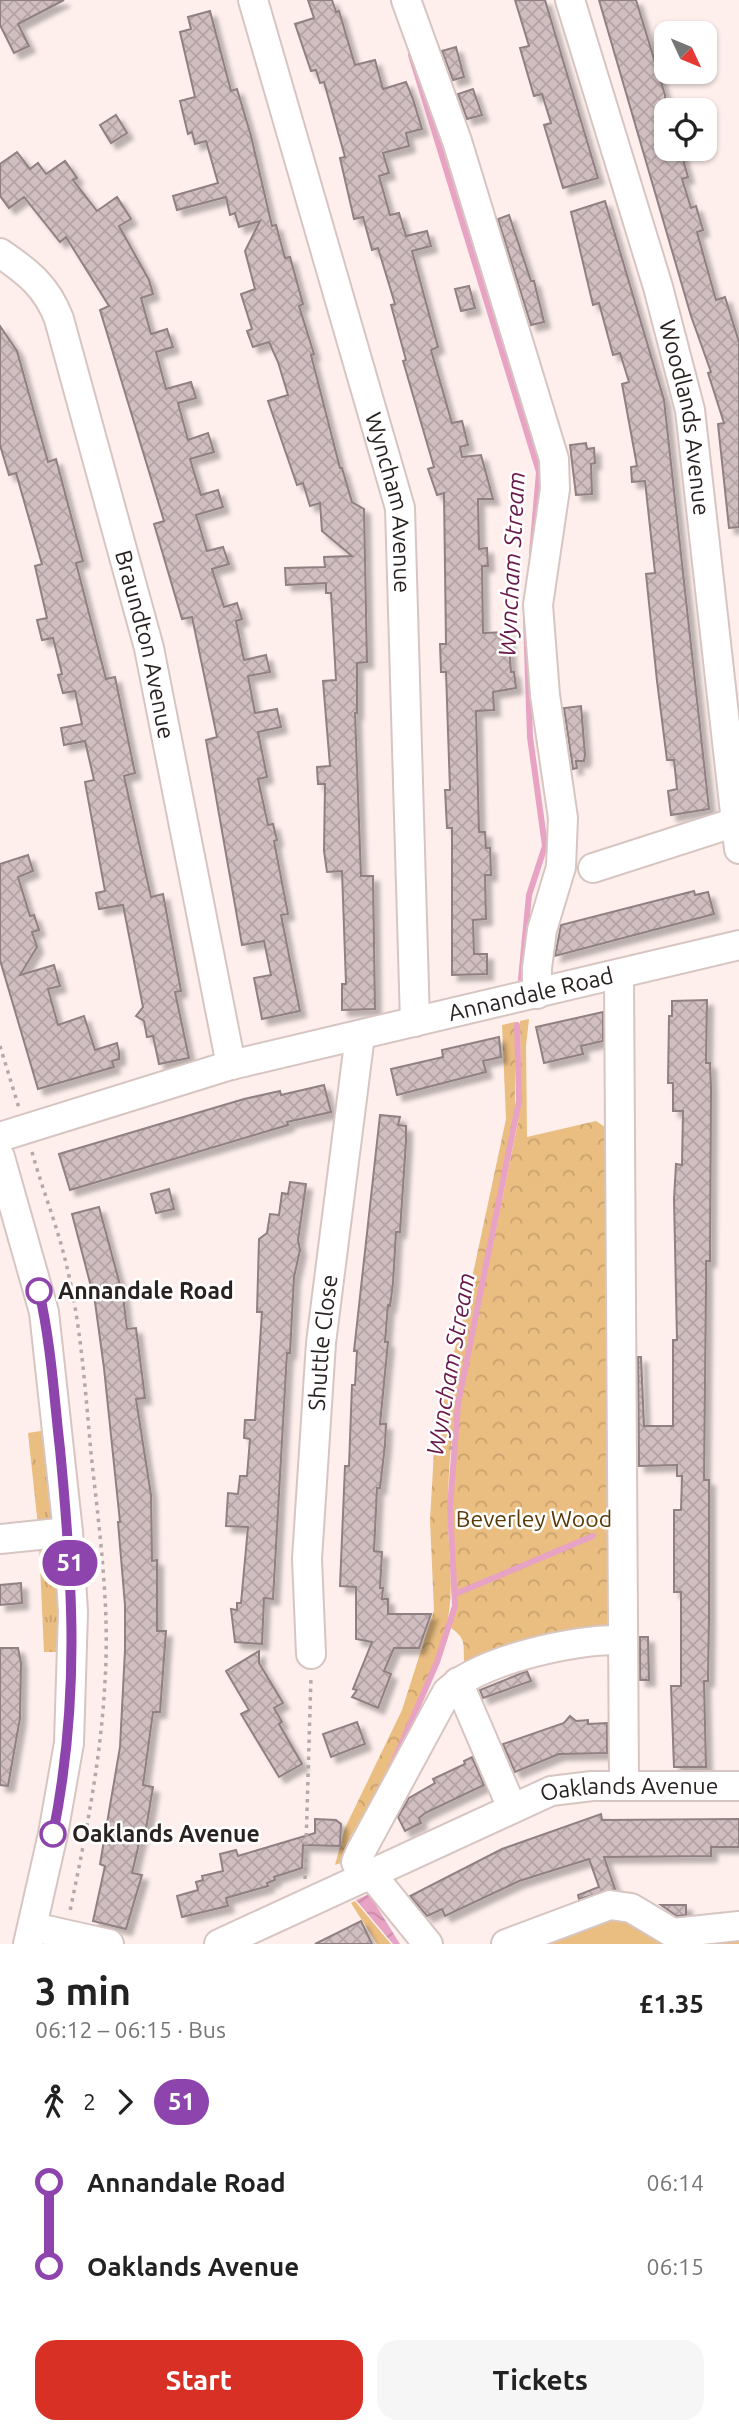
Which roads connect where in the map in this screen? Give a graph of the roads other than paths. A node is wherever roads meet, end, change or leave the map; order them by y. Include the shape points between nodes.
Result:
1 (253, 0) edge
2 (406, 0) edge
3 (570, 0) edge
4 (0, 253) edge
5 (737, 821) edge
6 (739, 849) edge
7 (593, 868) dead end
8 (739, 945) edge
9 (619, 975) junction
10 (525, 996) junction
11 (415, 1022) junction
12 (360, 1035) junction
13 (231, 1065) junction
14 (13, 1133) edge
15 (0, 1157) edge
16 (68, 1532) junction
17 (0, 1538) edge
18 (623, 1640) junction
19 (311, 1654) road end
20 (458, 1682) junction
21 (624, 1786) junction
22 (739, 1786) edge
23 (512, 1808) junction
24 (360, 1879) junction
25 (739, 1926) edge
26 (31, 1935) edge
27 (109, 1944) edge
28 (219, 1944) edge
29 (428, 1944) edge
30 (506, 1944) edge

1 - 11 street, Wyncham Avenue via 400,508
2 - 10 street via 457,141 554,458 555,489 538,605 545,695 563,818 561,867 542,930 537,968
3 - 5 street, Woodlands Avenue via 690,410
4 - 13 street, Braundton Avenue via 45,289 59,319 149,648
5 - 6 street, Woodlands Avenue
5 - 7 street
8 - 9 street, Annandale Road
9 - 10 street, Annandale Road
9 - 18 street
10 - 11 street, Annandale Road
11 - 12 street, Annandale Road
12 - 13 street, Annandale Road
12 - 19 street, Shuttle Close via 321,1343 307,1559
13 - 14 street, Annandale Road
15 - 16 street via 44,1312
16 - 17 street
16 - 26 street via 73,1612 69,1743
18 - 20 street via 598,1639 527,1653
18 - 21 street
20 - 23 street
20 - 24 street via 447,1692 360,1851 356,1862
21 - 22 street, Oaklands Avenue
21 - 23 street, Oaklands Avenue via 570,1787
23 - 24 street, Oaklands Avenue
24 - 28 street, Oaklands Avenue
24 - 29 street
25 - 30 street via 673,1933 632,1908 610,1905
26 - 27 street

